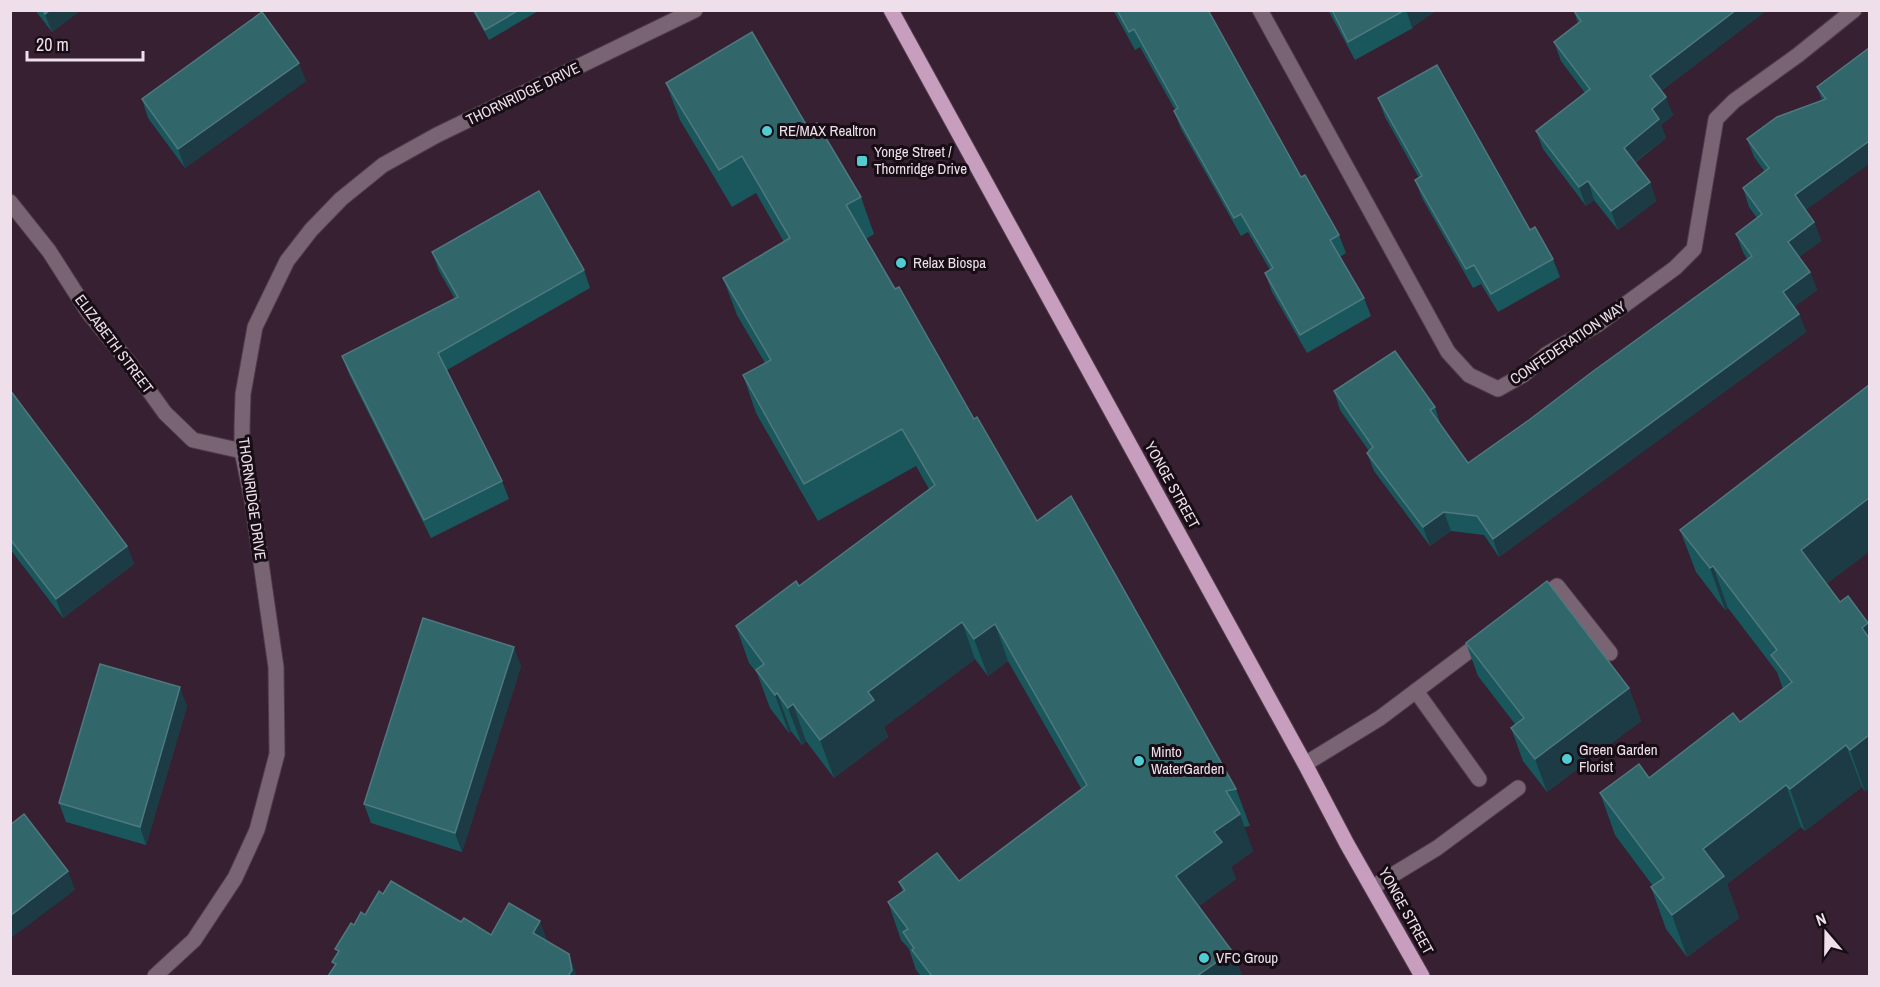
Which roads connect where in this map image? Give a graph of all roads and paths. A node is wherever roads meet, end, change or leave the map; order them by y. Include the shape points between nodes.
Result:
1 (696, 10) edge
2 (891, 10) edge
3 (1260, 10) edge
4 (1854, 10) edge
5 (10, 202) edge
6 (242, 451) junction
7 (1529, 607) edge
8 (1500, 628) edge
9 (1610, 653) dead end
10 (1416, 691) junction
11 (1305, 764) junction
12 (1479, 779) dead end
13 (1518, 788) dead end
14 (1373, 887) junction
15 (155, 976) edge
16 (1422, 976) edge

1 - 6 street, THORNRIDGE DRIVE via 437,135 383,165 341,199 287,261 255,327 243,394
2 - 11 main road, YONGE STREET
3 - 4 street, CONFEDERATION WAY via 1448,351 1469,375 1498,389 1597,324 1675,268 1694,249 1716,119
5 - 6 street, ELIZABETH STREET via 165,413 193,440
6 - 15 street, THORNRIDGE DRIVE via 276,667 277,754 257,830 235,878 194,940
7 - 9 street via 1557,586
8 - 10 street
10 - 11 street
10 - 12 street
11 - 14 main road, YONGE STREET
13 - 14 street via 1437,848
14 - 16 main road, YONGE STREET

